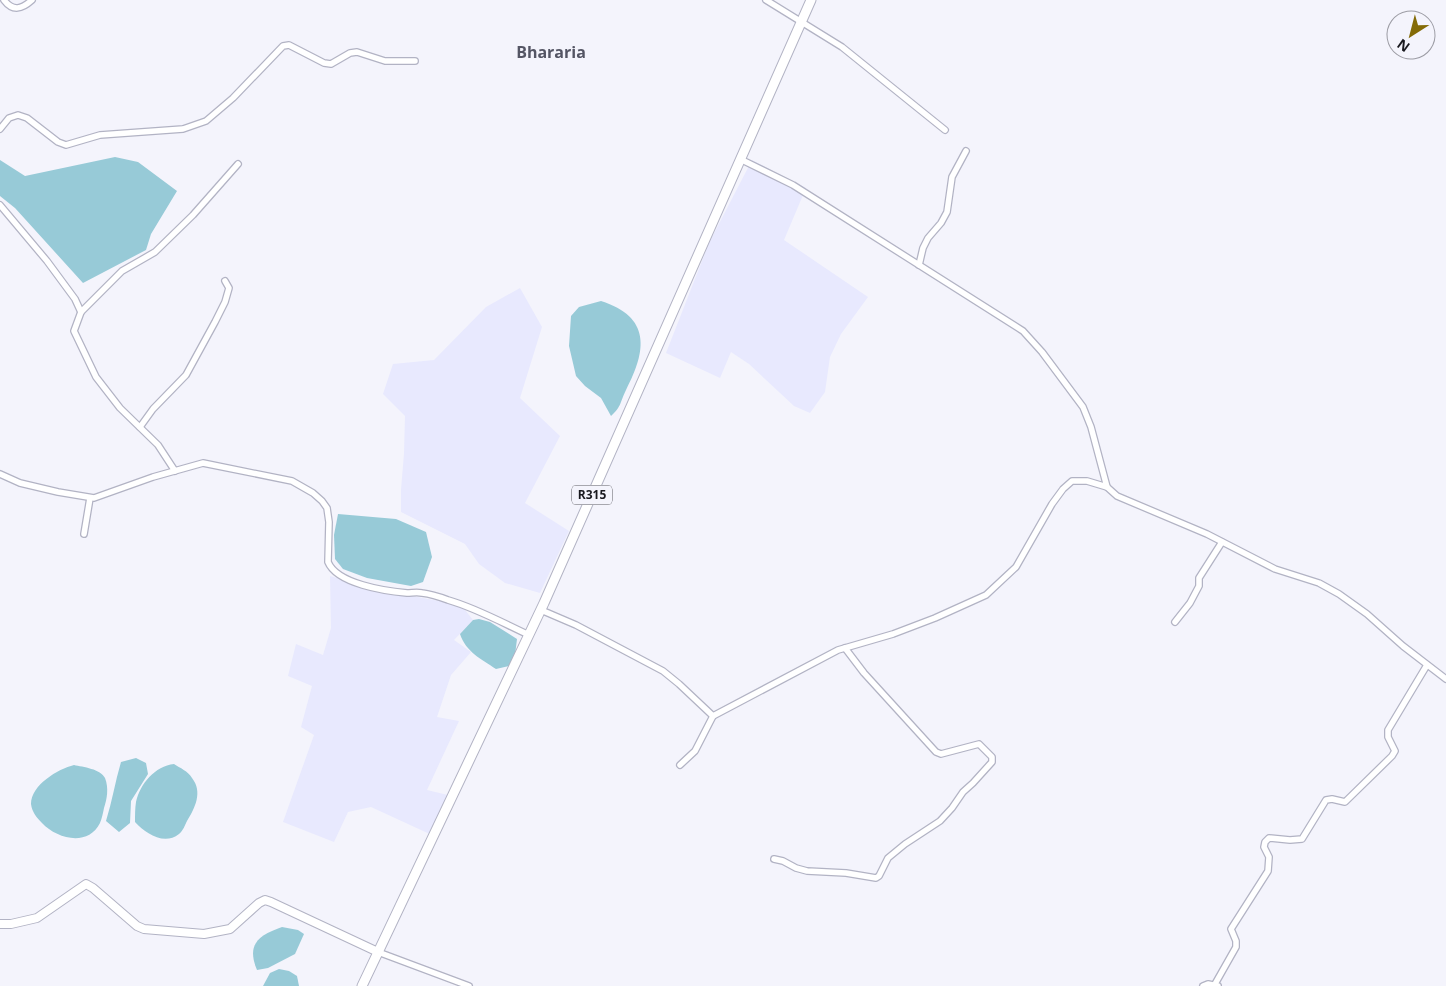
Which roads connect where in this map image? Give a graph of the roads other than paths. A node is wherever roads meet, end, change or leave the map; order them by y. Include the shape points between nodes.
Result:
1 (4, 0) edge
2 (32, 0) edge
3 (766, 0) edge
4 (811, 0) edge
5 (802, 21) junction
6 (415, 61) dead end
7 (0, 129) edge
8 (944, 130) dead end
9 (966, 151) dead end
10 (740, 159) junction
11 (238, 164) dead end
12 (0, 205) edge
13 (919, 265) junction
14 (225, 282) dead end
15 (81, 312) junction
16 (140, 427) junction
17 (176, 471) junction
18 (0, 474) edge
19 (1107, 487) junction
20 (90, 498) junction
21 (84, 534) dead end
22 (1222, 542) junction
23 (541, 610) junction
24 (1175, 622) dead end
25 (529, 635) junction
26 (845, 648) junction
27 (1427, 665) junction
28 (1446, 679) edge
29 (713, 716) junction
30 (680, 765) dead end
31 (774, 859) dead end
32 (0, 924) edge
33 (378, 952) junction
34 (1217, 985) edge
35 (362, 986) edge
36 (469, 986) edge
37 (1203, 986) edge

1 - 2 street via 18,8
3 - 5 street
4 - 5 main road, R315
5 - 8 street via 842,47
5 - 10 main road, R315
6 - 7 street via 385,61 357,52 331,64 289,45 283,46 206,121 194,126 100,135 66,145 18,115 9,118
9 - 13 street via 952,177 947,212 928,238
10 - 13 street via 793,185
10 - 23 main road, R315
11 - 15 street via 155,252 122,271
12 - 15 street via 76,299
13 - 19 street via 1023,331 1042,352 1088,416
14 - 16 street via 229,288 225,302 186,375
15 - 16 street via 74,331 93,370 120,408
16 - 17 street via 158,445
17 - 20 street
17 - 25 street via 203,463 292,481 313,494 327,508 328,562 340,577 385,591 420,592 450,600
18 - 20 street via 20,483
19 - 22 street via 1126,501
19 - 26 street via 1087,481 1072,481 1063,489 1016,567 986,595 893,634
20 - 21 street
22 - 24 street via 1199,578 1199,586 1190,603
22 - 27 street via 1274,569 1319,583 1339,594
23 - 25 main road, R315
23 - 29 street via 663,672
25 - 33 main road, R315
26 - 29 street
26 - 31 street via 936,752 942,754 979,744 992,757 992,762 940,821 888,858 876,878 807,871
27 - 28 street
27 - 34 street via 1388,730 1395,751 1392,756 1345,802 1332,798 1326,800 1302,839 1269,838 1265,842 1268,871 1231,929 1236,947
29 - 30 street via 696,751
32 - 33 street via 37,918 86,884 144,929 204,934 230,929 265,900
33 - 35 main road, R315
33 - 36 street
34 - 37 street

